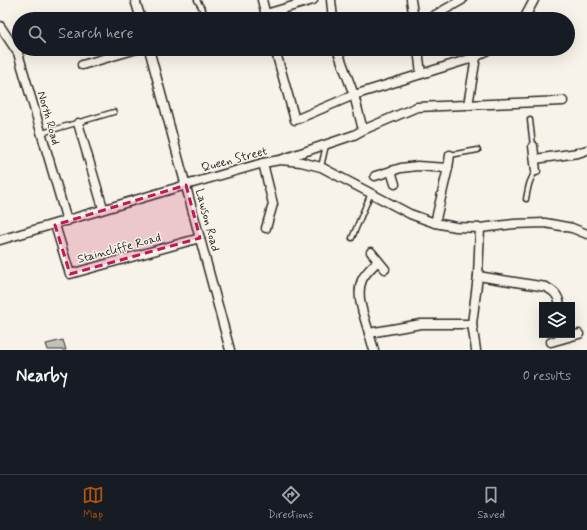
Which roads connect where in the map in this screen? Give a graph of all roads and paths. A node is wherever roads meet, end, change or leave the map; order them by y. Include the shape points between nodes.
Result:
1 (135, 0) edge
2 (197, 0) edge
3 (262, 0) edge
4 (313, 0) edge
5 (331, 0) edge
6 (411, 0) edge
7 (462, 0) edge
8 (534, 0) edge
9 (139, 12) edge
10 (204, 12) edge
11 (265, 12) edge
12 (280, 12) edge
13 (332, 12) edge
14 (413, 12) edge
15 (441, 12) edge
16 (528, 12) edge
17 (0, 26) edge
18 (12, 44) edge
19 (19, 56) edge
20 (113, 56) edge
21 (152, 56) edge
22 (277, 56) edge
23 (340, 56) edge
24 (419, 56) edge
25 (476, 57) joint
26 (82, 65) dead end
27 (421, 74) junction
28 (354, 95) junction
29 (563, 101) dead end
30 (468, 105) junction
31 (114, 112) dead end
32 (530, 120) dead end
33 (78, 123) junction
34 (363, 130) junction
35 (41, 134) junction
36 (326, 145) junction
37 (533, 146) joint
38 (478, 150) dead end
39 (587, 150) edge
40 (450, 155) joint
41 (535, 159) junction
42 (280, 160) junction
43 (263, 163) junction
44 (321, 167) junction
45 (448, 168) junction
46 (391, 171) junction
47 (536, 171) joint
48 (375, 176) dead end
49 (396, 184) dead end
50 (186, 185) junction
51 (372, 193) junction
52 (526, 199) dead end
53 (103, 208) junction
54 (67, 221) junction
55 (55, 224) junction
56 (435, 224) junction
57 (266, 228) dead end
58 (480, 228) junction
59 (587, 234) edge
60 (200, 238) junction
61 (352, 238) dead end
62 (0, 240) edge
63 (371, 252) dead end
64 (378, 261) junction
65 (386, 269) dead end
66 (478, 276) junction
67 (559, 302) edge
68 (472, 324) junction
69 (369, 333) junction
70 (579, 334) dead end
71 (575, 335) edge
72 (561, 338) edge
73 (551, 342) dead end
74 (230, 350) edge
75 (374, 350) edge
76 (476, 350) edge

1 - 9 street
2 - 10 lane
3 - 11 street
4 - 12 street
5 - 13 street
6 - 14 street
7 - 15 street
8 - 16 street
17 - 18 street, North Road
19 - 35 street, North Road
20 - 26 street
21 - 50 street, Lawson Road
22 - 28 street via 295,120
23 - 28 street
24 - 27 street
25 - 27 street
25 - 30 street
27 - 28 street
28 - 34 street
29 - 30 street
30 - 34 street via 417,107
31 - 33 lane
32 - 37 lane
33 - 35 lane
33 - 53 street
34 - 36 street via 354,136
35 - 54 street, North Road
36 - 42 street
36 - 44 lane
37 - 41 street
38 - 40 lane
39 - 41 street
40 - 45 street
41 - 47 street
42 - 43 street, Queen Street
42 - 44 street, Queen Street
43 - 50 street, Queen Street
43 - 57 street via 273,204
44 - 51 street, Queen Street
45 - 46 street via 417,166
45 - 56 street
46 - 48 street
46 - 49 street
47 - 52 lane via 529,183
50 - 53 street, Queen Street
50 - 60 street, Lawson Road
51 - 56 street, Queen Street via 410,214
51 - 61 lane
53 - 54 street, Queen Street
54 - 55 street, Queen Street
55 - 60 street, Staincliffe Road via 70,274
55 - 62 street, Queen Street
56 - 58 street, Queen Street
58 - 59 street, Queen Street via 545,223 572,228
58 - 66 street
60 - 74 street, Lawson Road
63 - 64 street
64 - 65 street
64 - 69 street via 366,272 360,287
66 - 67 street via 546,287 554,291
66 - 68 street
68 - 69 street via 421,324
68 - 76 street
69 - 75 street
70 - 71 street
72 - 73 street

